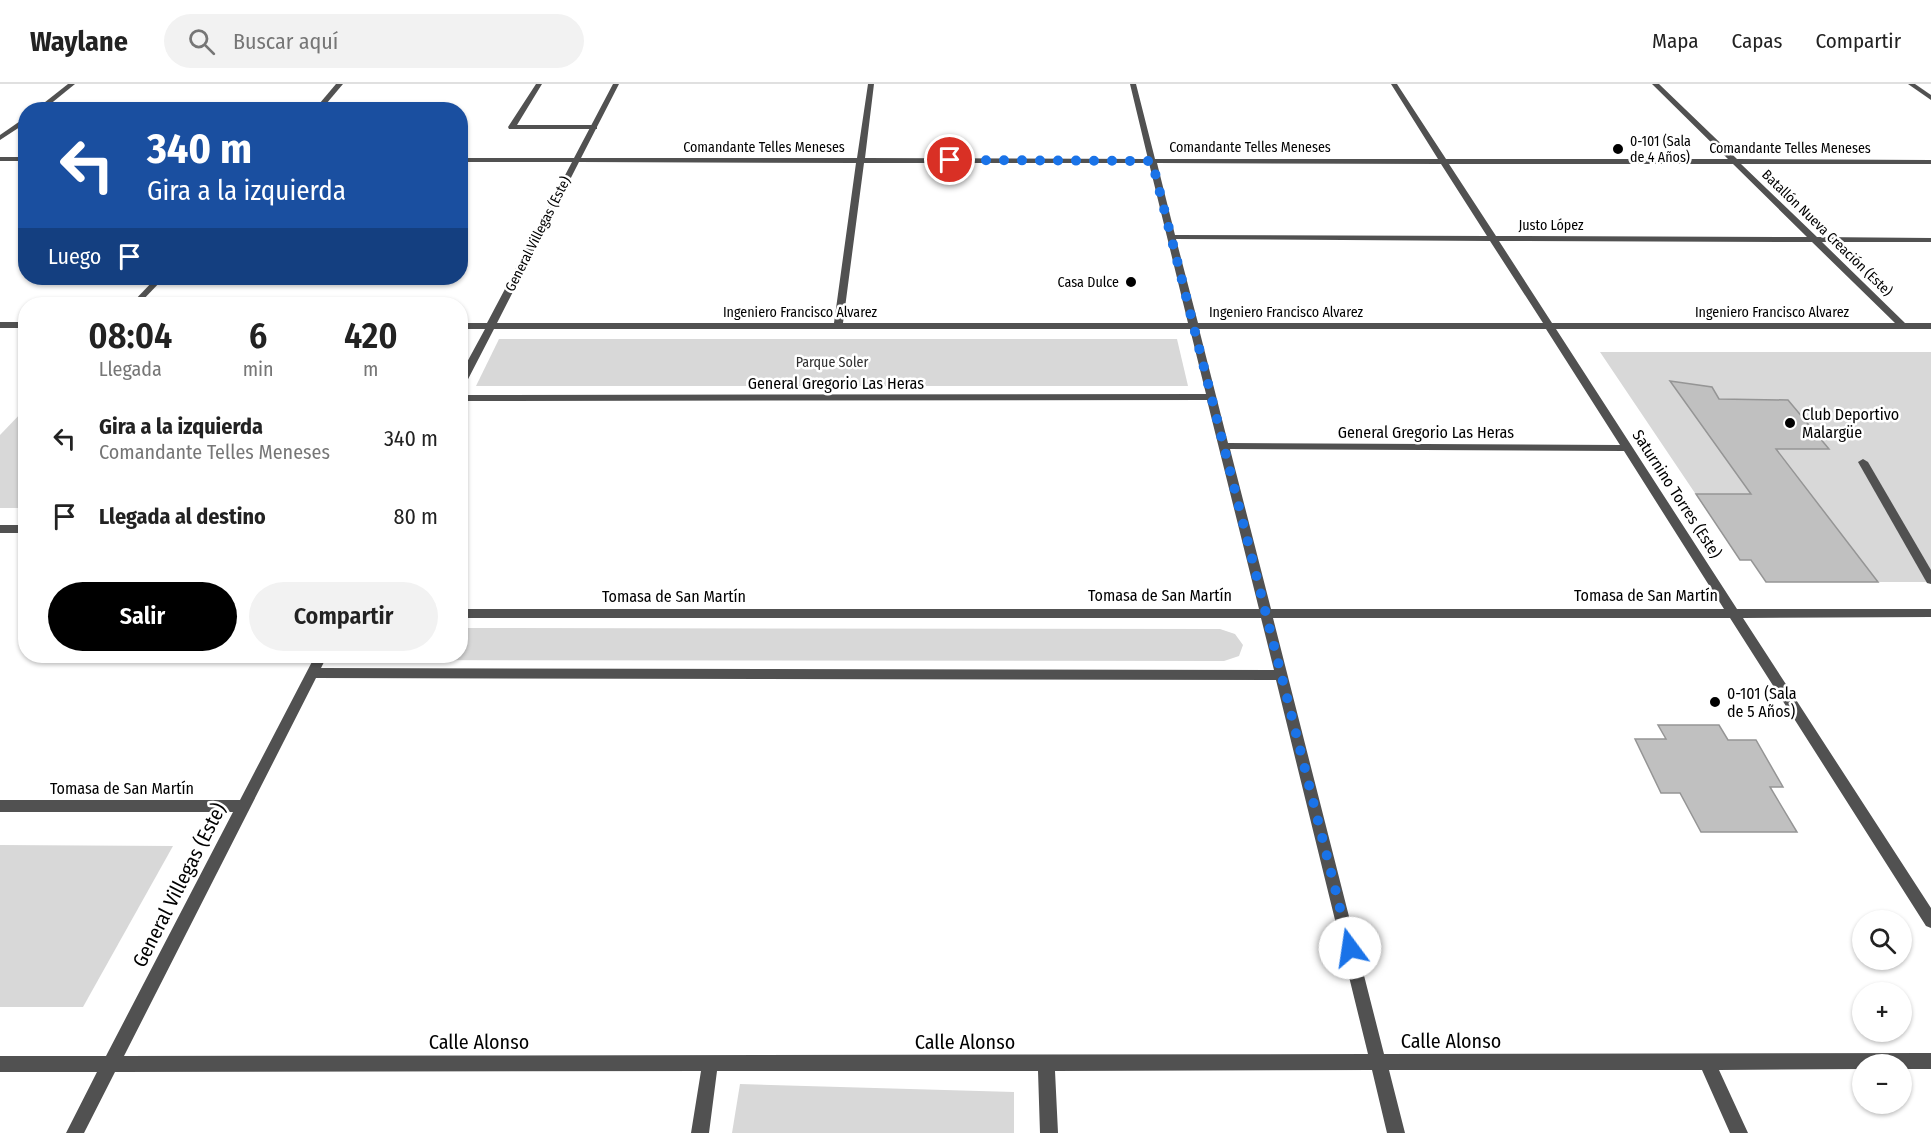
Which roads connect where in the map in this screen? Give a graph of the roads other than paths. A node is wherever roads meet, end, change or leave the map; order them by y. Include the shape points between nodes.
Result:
1 (72, 84) edge
2 (340, 84) edge
3 (539, 84) edge
4 (616, 84) edge
5 (871, 84) edge
6 (1133, 84) edge
7 (1394, 84) edge
8 (1655, 84) edge
9 (1911, 84) edge
10 (1931, 98) edge
11 (48, 102) edge
12 (324, 102) edge
13 (18, 125) edge
14 (594, 127) junction
15 (0, 138) edge
16 (0, 159) edge
17 (18, 159) edge
18 (468, 160) edge
19 (577, 160) junction
20 (861, 160) junction
21 (1152, 161) junction
22 (1444, 161) junction
23 (1735, 162) junction
24 (1931, 162) edge
25 (1172, 237) junction
26 (1493, 238) junction
27 (1814, 239) junction
28 (1931, 240) edge
29 (153, 285) edge
30 (142, 297) edge
31 (0, 326) edge
32 (18, 326) edge
33 (468, 326) edge
34 (491, 326) junction
35 (838, 326) junction
36 (1194, 326) junction
37 (1549, 326) junction
38 (1903, 326) junction
39 (1931, 326) edge
40 (468, 370) edge
41 (468, 398) edge
42 (1212, 398) junction
43 (1224, 446) junction
44 (1627, 448) junction
45 (1863, 462) dead end
46 (0, 530) edge
47 (18, 530) edge
48 (1931, 580) edge
49 (1266, 613) junction
50 (1734, 613) junction
51 (1931, 613) edge
52 (468, 614) edge
53 (317, 663) edge
54 (312, 673) junction
55 (1281, 675) junction
56 (0, 806) edge
57 (244, 806) junction
58 (1931, 921) edge
59 (1707, 1061) junction
60 (1931, 1061) edge
61 (1378, 1062) junction
62 (710, 1063) junction
63 (1046, 1063) junction
64 (0, 1064) edge
65 (110, 1064) junction
66 (75, 1133) edge
67 (700, 1133) edge
68 (1049, 1133) edge
69 (1396, 1133) edge
70 (1739, 1133) edge

1 - 11 street
2 - 12 street
3 - 14 street via 512,127
4 - 14 street, General Villegas (Este)
5 - 20 street
6 - 21 street
7 - 22 street, Saturnino Torres (Este)
8 - 23 street, Batallón Nueva Creación (Este)
9 - 10 street
13 - 15 street
14 - 19 street, General Villegas (Este)
16 - 17 street
18 - 19 street, Comandante Telles Meneses
19 - 20 street, Comandante Telles Meneses
19 - 34 street, General Villegas (Este)
20 - 21 street, Comandante Telles Meneses
20 - 35 street
21 - 22 street, Comandante Telles Meneses
21 - 25 street
22 - 23 street, Comandante Telles Meneses
22 - 26 street, Saturnino Torres (Este)
23 - 24 street, Comandante Telles Meneses
23 - 27 street, Batallón Nueva Creación (Este)
25 - 26 street, Justo López
25 - 36 street
26 - 27 street, Justo López
26 - 37 street, Saturnino Torres (Este)
27 - 28 street, Justo López
27 - 38 street, Batallón Nueva Creación (Este)
29 - 30 street
31 - 32 street
33 - 34 street, Ingeniero Francisco Alvarez
34 - 35 street, Ingeniero Francisco Alvarez
34 - 40 street, General Villegas (Este)
35 - 36 street, Ingeniero Francisco Alvarez
36 - 37 street, Ingeniero Francisco Alvarez
36 - 42 street
37 - 38 street, Ingeniero Francisco Alvarez
37 - 44 street, Saturnino Torres (Este)
38 - 39 street, Ingeniero Francisco Alvarez
41 - 42 street, General Gregorio Las Heras
42 - 43 street
43 - 44 street, General Gregorio Las Heras
43 - 49 street
44 - 50 street, Saturnino Torres (Este)
45 - 48 street
46 - 47 street
49 - 50 street, Tomasa de San Martín
49 - 52 street, Tomasa de San Martín
49 - 55 street
50 - 51 street, Tomasa de San Martín
50 - 58 street, Saturnino Torres (Este)
53 - 54 street, General Villegas (Este)
54 - 55 street
54 - 57 street, General Villegas (Este)
55 - 61 street
56 - 57 street, Tomasa de San Martín
57 - 65 street, General Villegas (Este)
59 - 60 street, Calle Alonso
59 - 61 street, Calle Alonso
59 - 70 street
61 - 63 street, Calle Alonso
61 - 69 street
62 - 63 street, Calle Alonso
62 - 65 street, Calle Alonso
62 - 67 street
63 - 68 street
64 - 65 street, Calle Alonso
65 - 66 street, General Villegas (Este)

